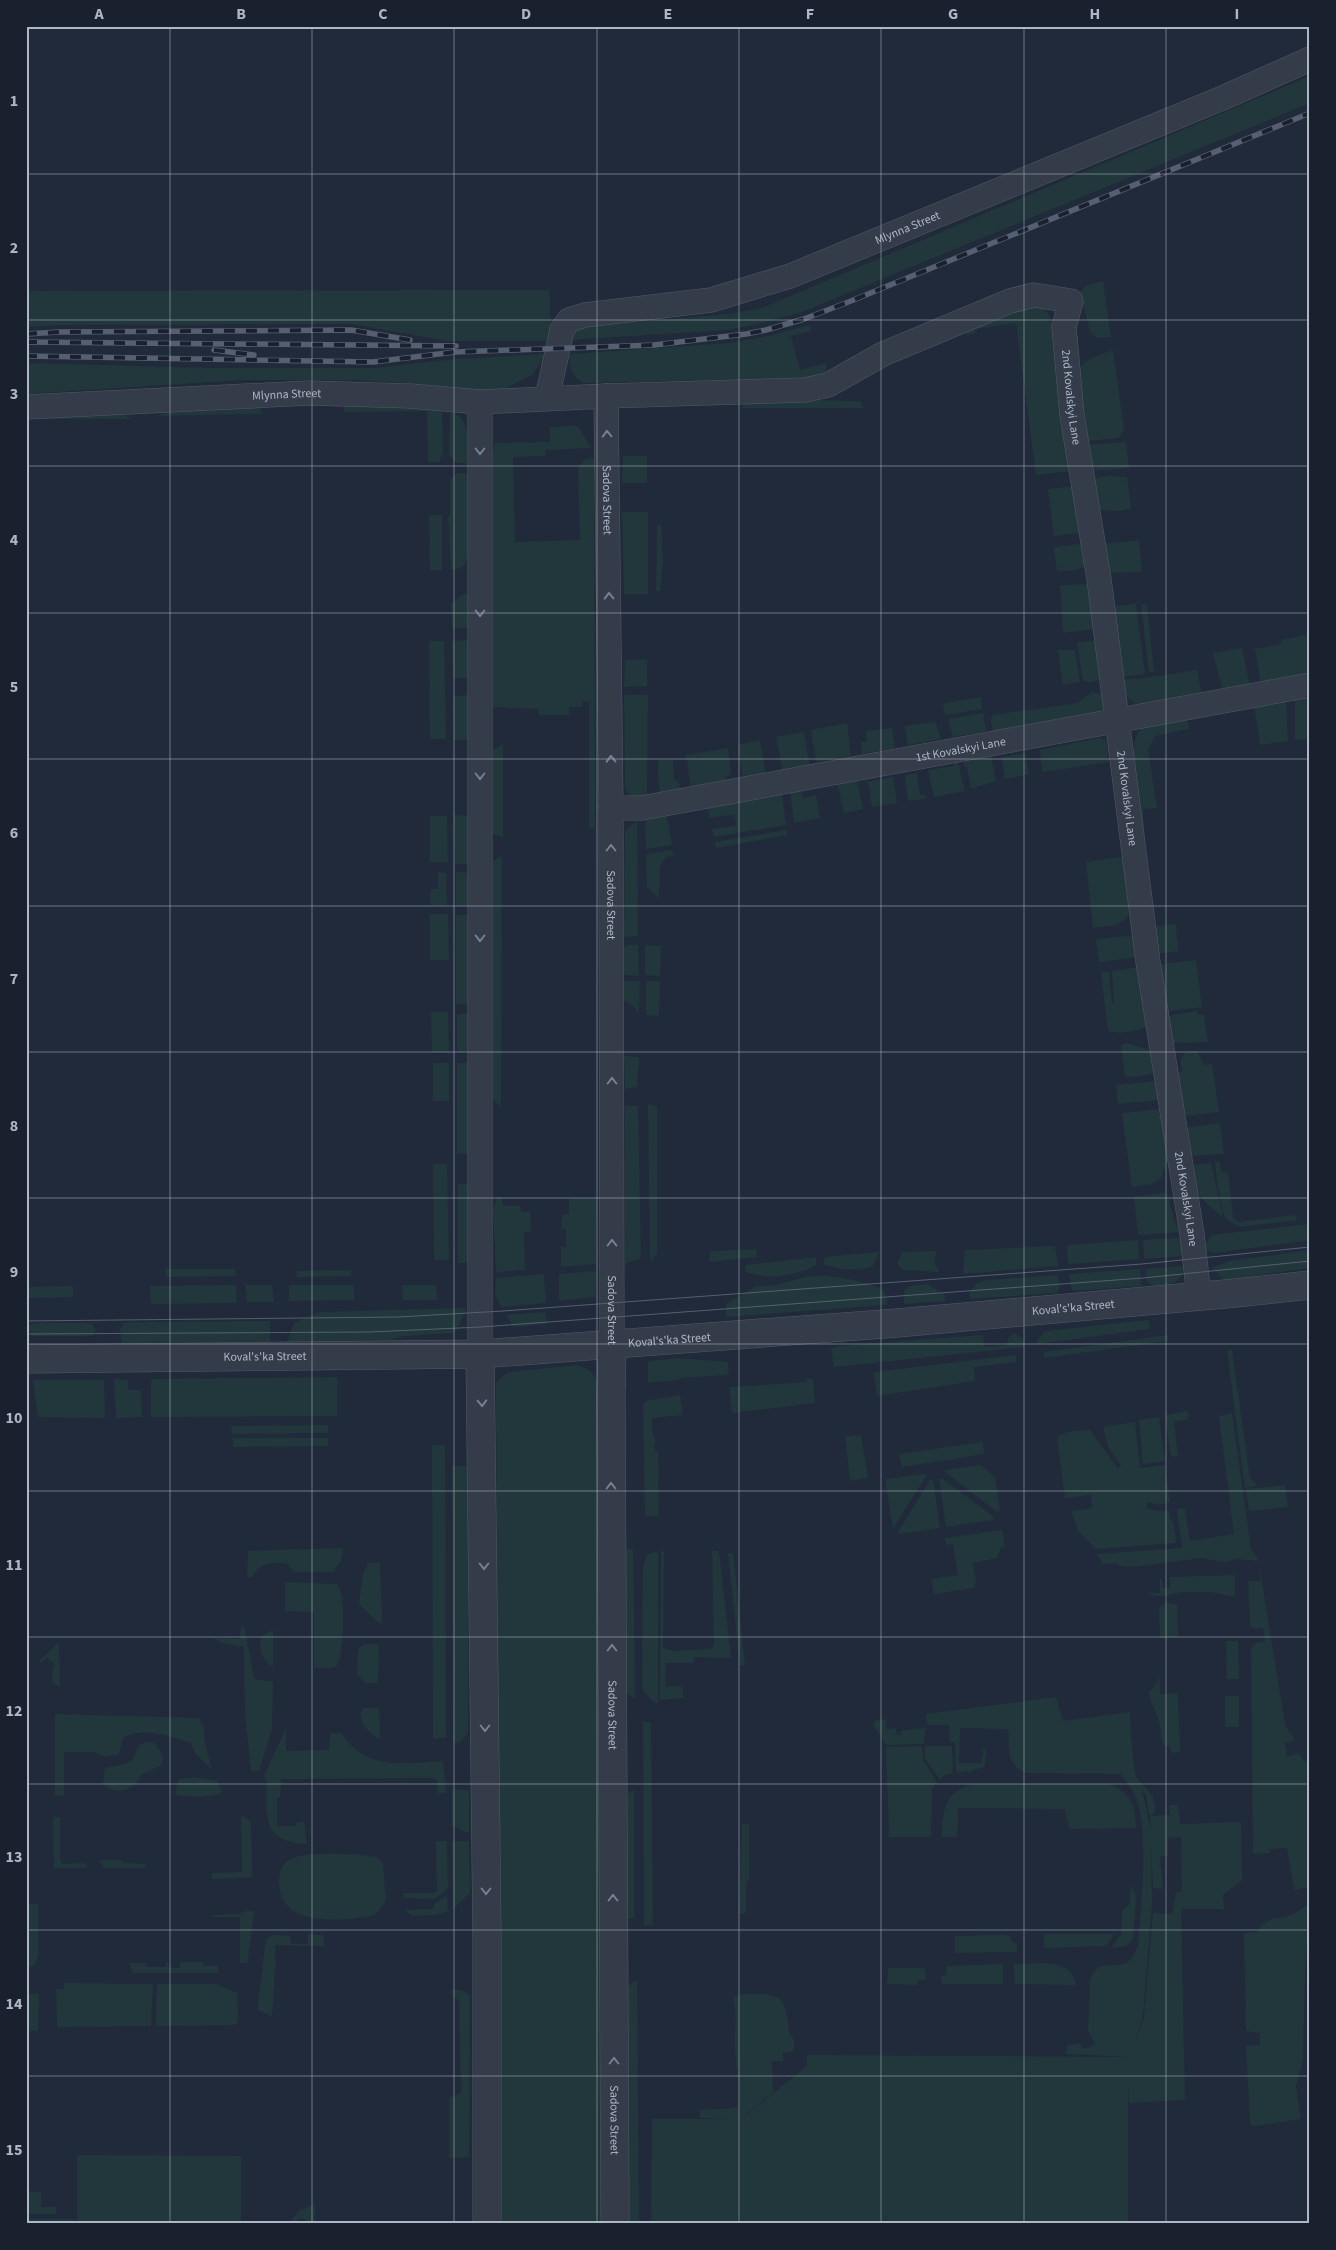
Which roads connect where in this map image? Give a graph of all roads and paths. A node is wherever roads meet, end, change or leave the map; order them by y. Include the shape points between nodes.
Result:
1 (1310, 59) edge
2 (1071, 301) joint
3 (606, 396) junction
4 (546, 398) junction
5 (480, 402) junction
6 (26, 407) edge
7 (1310, 685) edge
8 (1117, 720) junction
9 (611, 808) junction
10 (1310, 1284) edge
11 (1199, 1296) junction
12 (612, 1345) junction
13 (480, 1354) junction
14 (26, 1360) edge
15 (487, 2224) edge
16 (614, 2224) edge

1 - 4 street, Mlynna Street via 790,276 711,300 585,315 569,320 562,330
2 - 3 street, Mlynna Street via 1034,296 1010,301 883,354 816,389
2 - 8 street, 2nd Kovalskyi Lane via 1064,328 1067,368
3 - 4 street, Mlynna Street
9 -> 3 street, Sadova Street
4 - 5 street, Mlynna Street
5 - 6 street, Mlynna Street via 410,396 309,394
5 -> 13 street
7 - 8 street, 1st Kovalskyi Lane
8 - 9 street, 1st Kovalskyi Lane via 642,808
8 - 11 street, 2nd Kovalskyi Lane via 1146,954 1192,1234
12 -> 9 street, Sadova Street
10 - 11 street, Koval's'ka Street
11 - 12 street, Koval's'ka Street
12 - 13 street, Koval's'ka Street
16 -> 12 street, Sadova Street
13 - 14 street, Koval's'ka Street
13 -> 15 street

